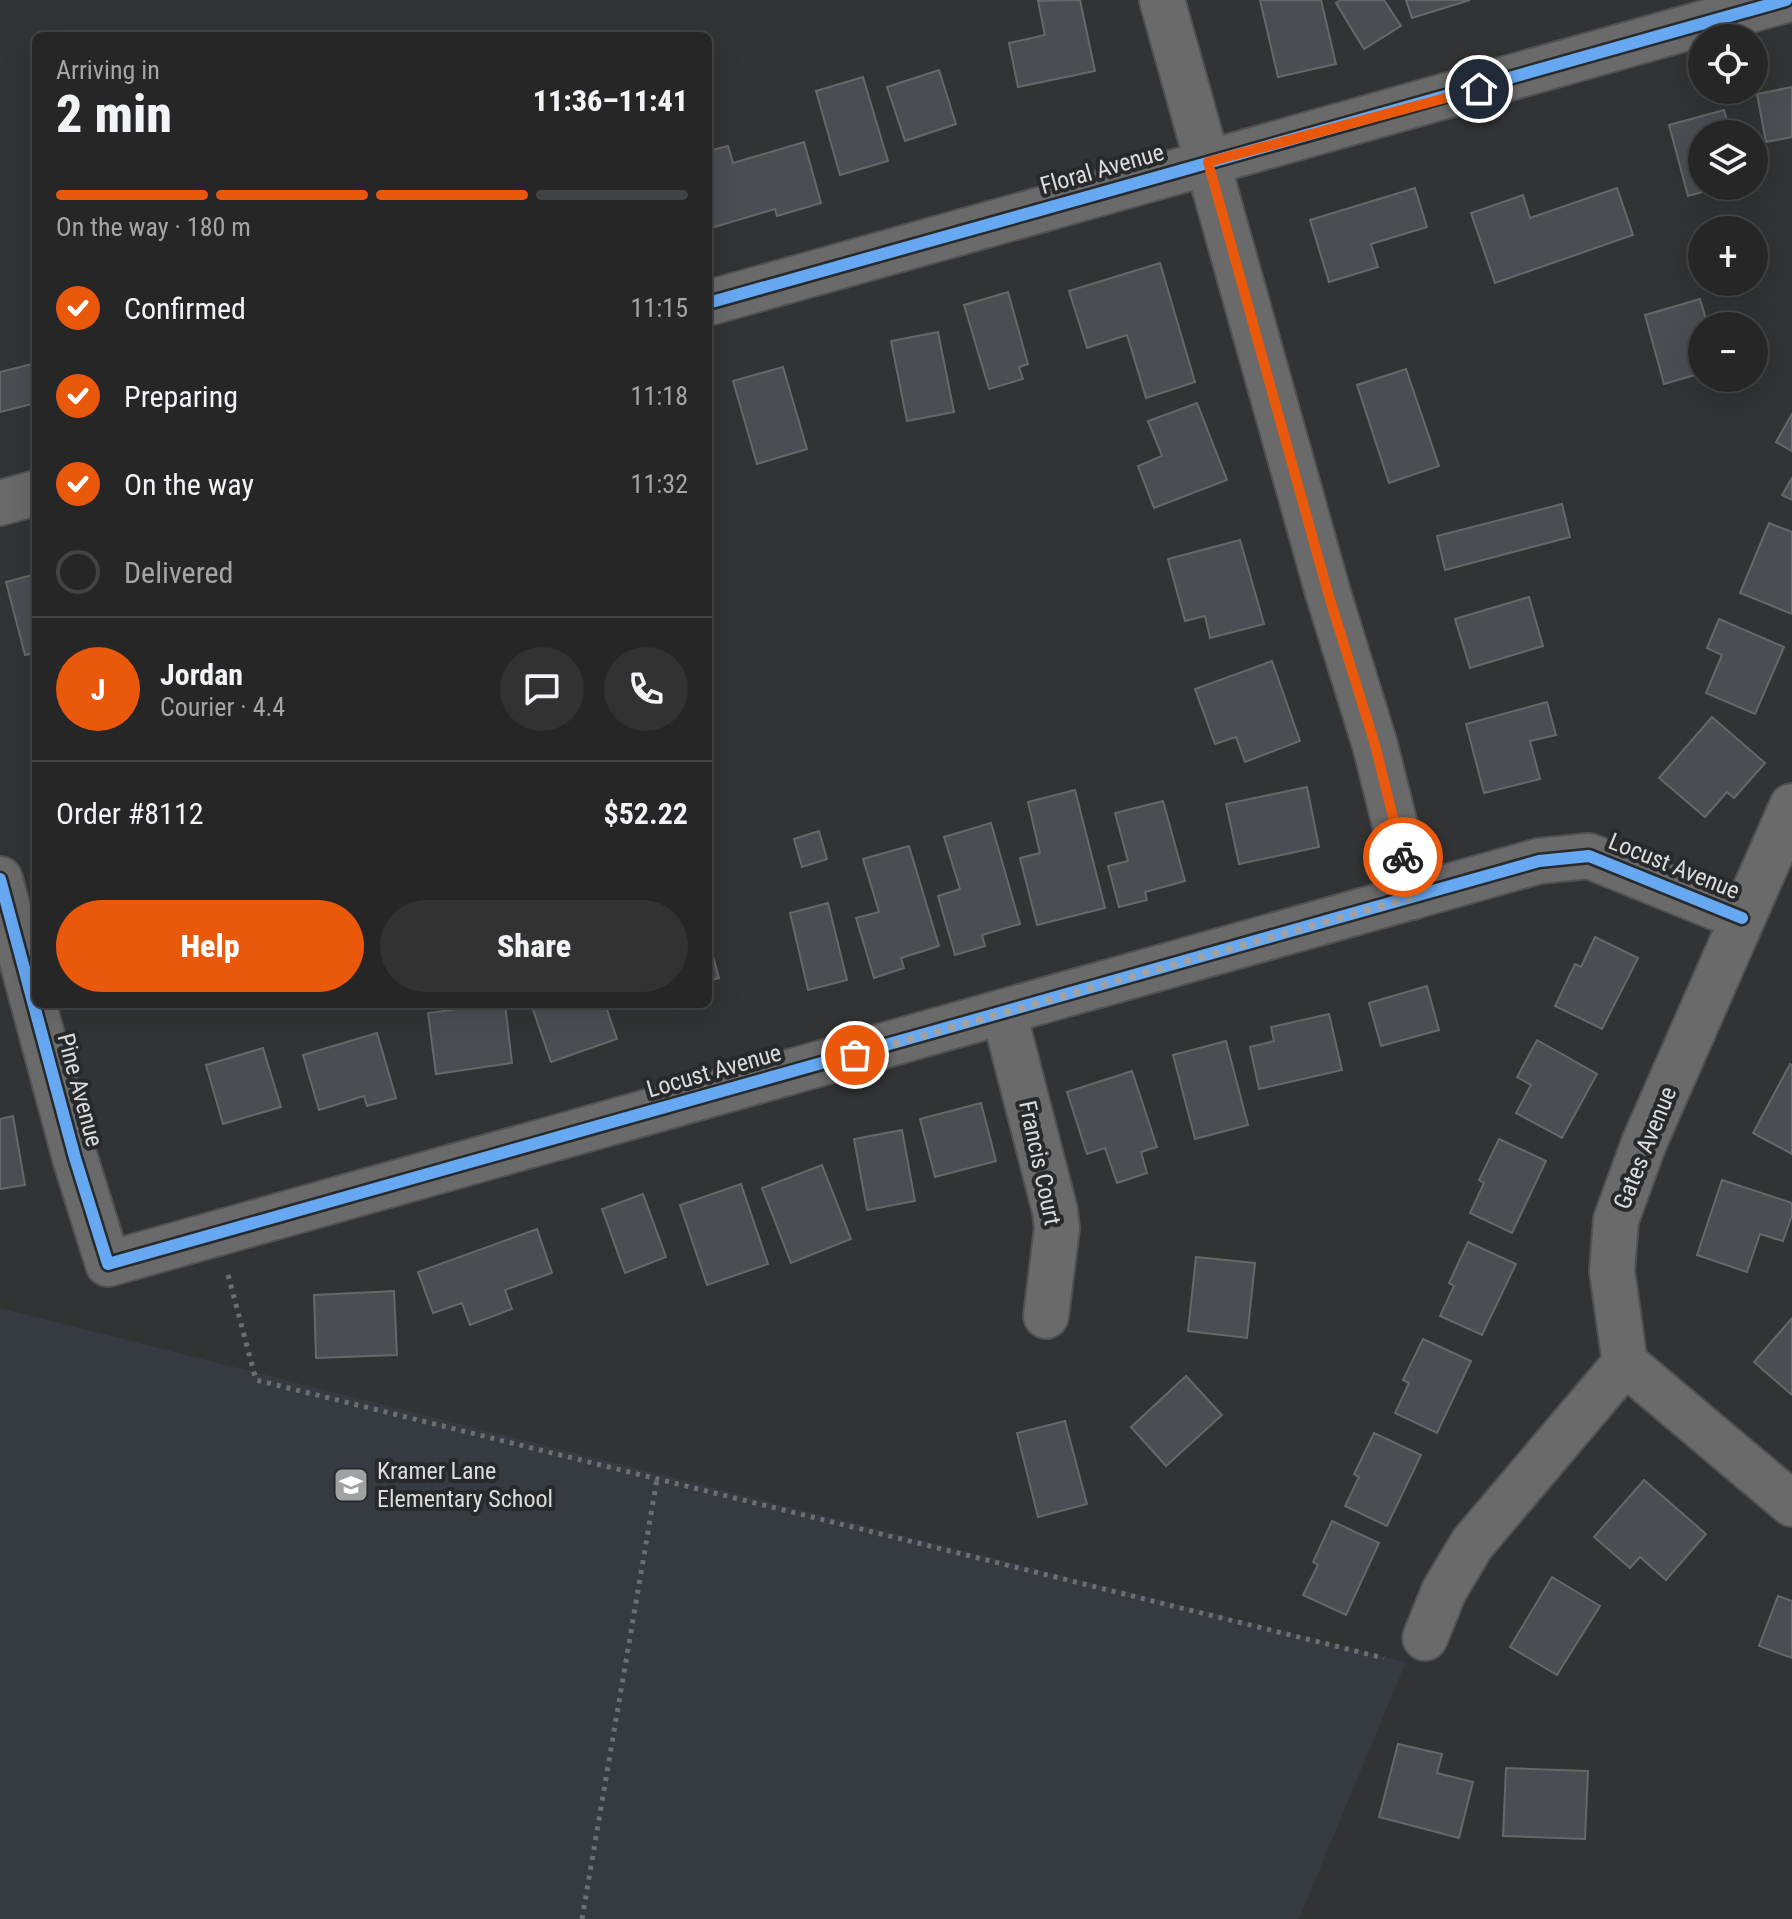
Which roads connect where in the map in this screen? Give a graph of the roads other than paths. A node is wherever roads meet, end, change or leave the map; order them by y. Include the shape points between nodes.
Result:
1 (1162, 0) edge
2 (1786, 0) edge
3 (1208, 162) junction
4 (712, 302) edge
5 (32, 494) edge
6 (0, 503) edge
7 (1792, 806) edge
8 (0, 879) edge
9 (1413, 897) junction
10 (1742, 918) junction
11 (32, 998) edge
12 (35, 1008) edge
13 (1004, 1013) junction
14 (108, 1264) joint
15 (1046, 1316) dead end
16 (1625, 1363) junction
17 (1792, 1504) edge
18 (1425, 1638) dead end

1 - 3 street
2 - 3 street, Floral Avenue
3 - 4 street, Floral Avenue
3 - 9 street via 1375,745
5 - 6 street
7 - 10 street, Gates Avenue
8 - 11 street, Pine Avenue
9 - 10 street, Locust Avenue via 1539,861 1589,856
9 - 13 street, Locust Avenue
10 - 16 street, Gates Avenue via 1616,1220 1612,1271
12 - 14 street, Pine Avenue
13 - 14 street, Locust Avenue
13 - 15 street, Francis Court via 1055,1211
16 - 17 street
16 - 18 street via 1472,1544 1444,1591

